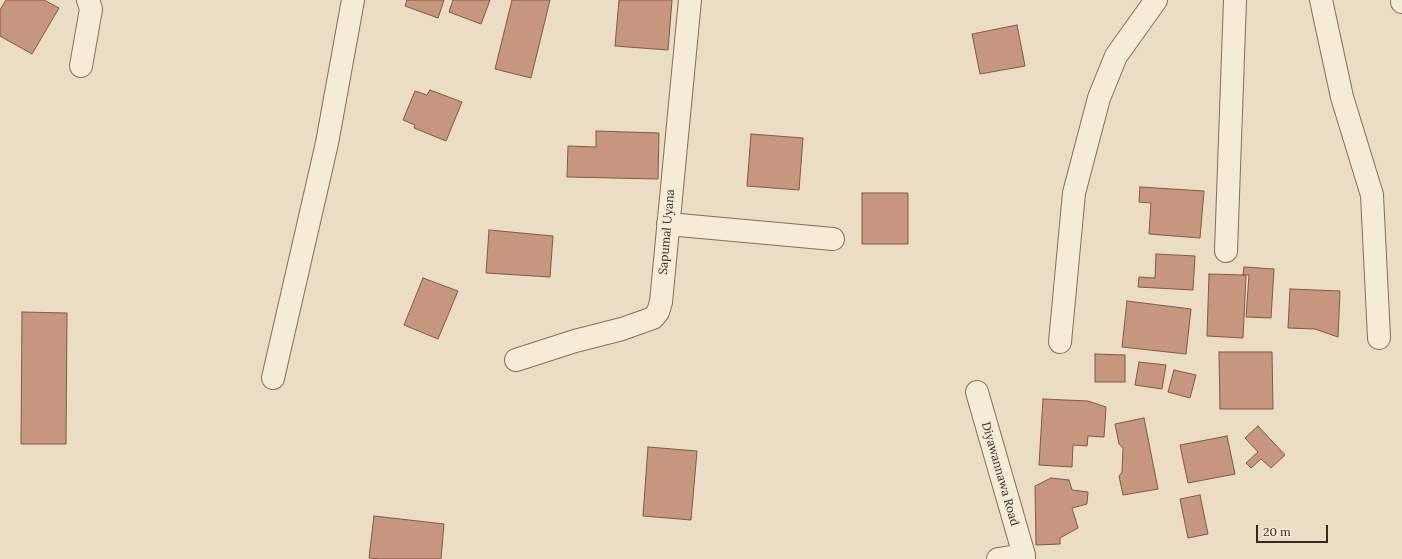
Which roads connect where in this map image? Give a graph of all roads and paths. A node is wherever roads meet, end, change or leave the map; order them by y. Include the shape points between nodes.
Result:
1 (88, 0) edge
2 (353, 0) edge
3 (690, 0) edge
4 (1156, 0) edge
5 (1235, 0) edge
6 (1321, 0) edge
7 (81, 66) dead end
8 (668, 224) junction
9 (833, 239) dead end
10 (1226, 251) dead end
11 (1379, 338) dead end
12 (1060, 342) dead end
13 (516, 360) dead end
14 (272, 378) dead end
15 (977, 392) dead end
16 (1024, 557) edge
17 (998, 559) edge

1 - 7 street via 91,9
2 - 14 street via 327,143
3 - 8 street, Sapumal Uyana
4 - 12 street via 1116,56 1099,98 1074,193
5 - 10 street
6 - 11 street via 1342,97 1372,195
8 - 9 street
8 - 13 street, Sapumal Uyana via 660,302 658,312 653,318
15 - 16 street, Diyawannawa Road
16 - 17 street

